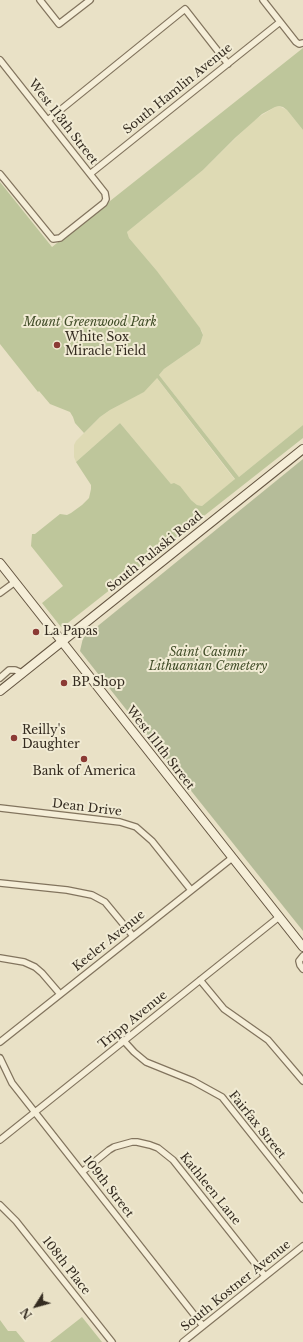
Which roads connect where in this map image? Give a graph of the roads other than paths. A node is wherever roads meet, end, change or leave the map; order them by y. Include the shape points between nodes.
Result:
1 (40, 0) edge
2 (90, 0) edge
3 (263, 0) edge
4 (280, 22) junction
5 (301, 43) edge
6 (0, 60) edge
7 (228, 64) junction
8 (48, 120) junction
9 (0, 174) edge
10 (90, 174) junction
11 (303, 449) edge
12 (0, 563) edge
13 (14, 582) junction
14 (0, 593) edge
15 (62, 642) junction
16 (22, 673) junction
17 (0, 678) edge
18 (0, 691) edge
19 (0, 808) edge
20 (232, 858) junction
21 (0, 882) edge
22 (191, 890) junction
23 (279, 917) junction
24 (133, 936) junction
25 (303, 947) edge
26 (303, 956) edge
27 (0, 958) edge
28 (303, 969) edge
29 (200, 980) junction
30 (60, 994) junction
31 (124, 1041) junction
32 (0, 1042) edge
33 (0, 1058) edge
34 (303, 1081) edge
35 (35, 1112) junction
36 (0, 1140) edge
37 (82, 1172) junction
38 (303, 1199) edge
39 (0, 1205) edge
40 (303, 1246) edge
41 (265, 1276) junction
42 (203, 1326) junction
43 (112, 1342) edge
44 (183, 1342) edge

1 - 2 street via 59,24
3 - 4 street
4 - 5 street via 296,42
4 - 7 street, South Hamlin Avenue
6 - 8 street, West 113th Street
7 - 8 street via 185,9
7 - 10 street, South Hamlin Avenue
8 - 10 street, West 113th Street
9 - 10 street, West 113th Street via 49,236 55,239 60,238 104,203 105,193
11 - 15 main road, South Pulaski Road
12 - 13 main road, West 111th Street
13 - 14 street
13 - 15 main road, West 111th Street
15 - 16 main road, South Pulaski Road
15 - 20 main road, West 111th Street
16 - 17 street via 9,670
16 - 18 main road, South Pulaski Road
19 - 22 street, Dean Drive via 120,822 136,827 152,841
20 - 22 street, Keeler Avenue
20 - 23 main road, West 111th Street
21 - 24 street via 92,895 105,902
22 - 24 street, Keeler Avenue
23 - 25 main road, West 111th Street
23 - 29 street, Tripp Avenue
24 - 30 street, Keeler Avenue
26 - 28 street via 300,965
27 - 30 street via 24,962 35,967
29 - 31 street, Tripp Avenue
29 - 34 street via 224,1009 268,1040
30 - 32 street, Keeler Avenue
31 - 35 street, Tripp Avenue
31 - 38 street, Fairfax Street via 146,1062 194,1081 222,1097
33 - 35 street, 109th Street via 12,1083
35 - 36 street, Tripp Avenue
35 - 37 street, 109th Street
37 - 41 street, Kathleen Lane via 114,1147 138,1142 158,1148 172,1160
37 - 42 street, 109th Street
39 - 43 street, 108th Place via 16,1221
40 - 41 street, South Kostner Avenue
41 - 42 street, South Kostner Avenue
42 - 44 street, South Kostner Avenue

